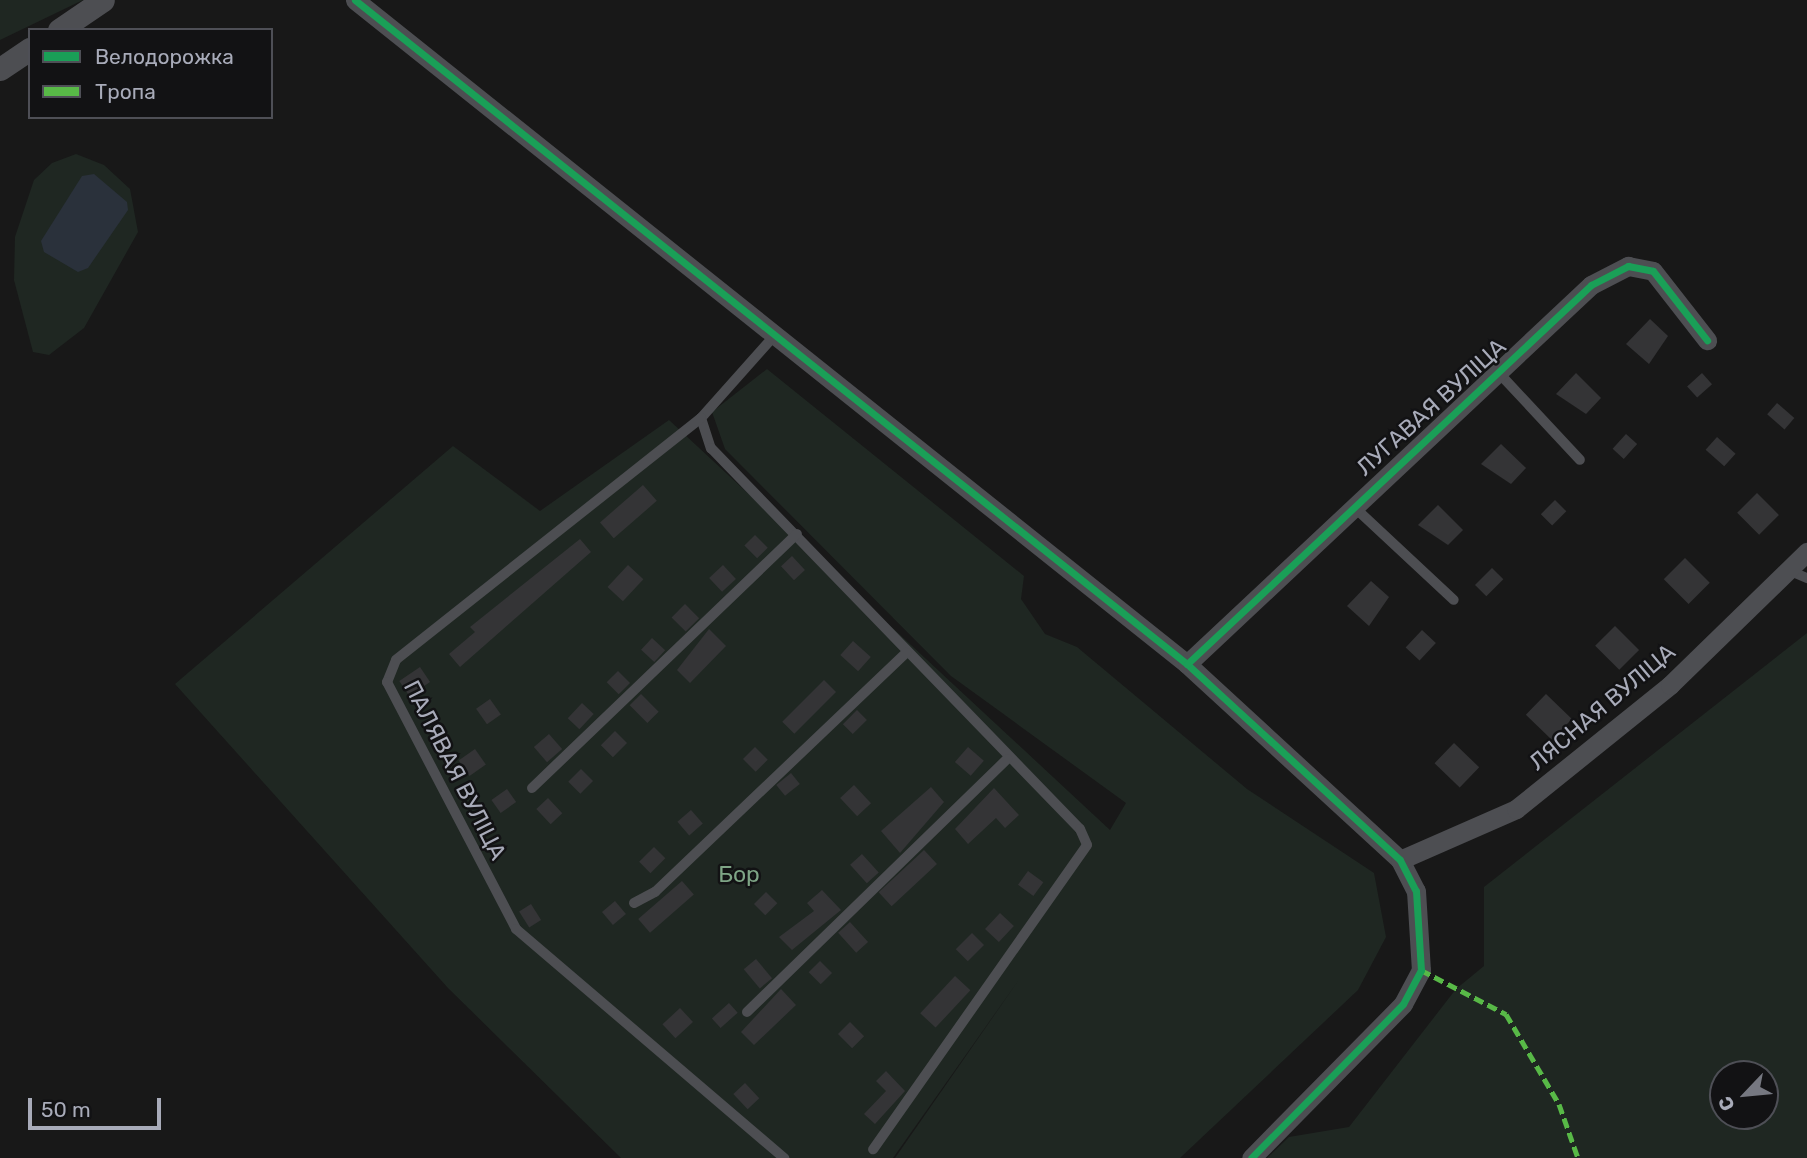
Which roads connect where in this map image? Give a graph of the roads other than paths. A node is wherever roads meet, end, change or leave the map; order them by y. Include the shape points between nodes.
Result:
1 (103, 0) edge
2 (355, 0) edge
3 (62, 28) edge
4 (28, 50) edge
5 (0, 69) edge
6 (777, 333) junction
7 (1707, 340) dead end
8 (1498, 372) junction
9 (701, 418) junction
10 (1580, 460) dead end
11 (1352, 505) junction
12 (797, 534) junction
13 (1807, 552) edge
14 (1786, 569) junction
15 (1807, 578) edge
16 (1454, 600) dead end
17 (906, 653) junction
18 (1187, 664) junction
19 (1007, 759) junction
20 (532, 788) dead end
21 (1400, 860) junction
22 (634, 903) dead end
23 (747, 1012) dead end
24 (873, 1149) dead end
25 (784, 1158) edge
26 (1251, 1158) edge

1 - 3 street
2 - 6 street
4 - 5 street
6 - 9 lane, ПАЛЯВАЯ ВУЛІЦА
6 - 18 street
7 - 8 street, ЛУГАВАЯ ВУЛІЦА via 1653,271 1628,266 1591,285
8 - 10 lane
8 - 11 street, ЛУГАВАЯ ВУЛІЦА
9 - 12 lane via 711,448
9 - 25 lane, ПАЛЯВАЯ ВУЛІЦА via 396,660 387,682 516,929
11 - 16 lane
11 - 18 street, ЛУГАВАЯ ВУЛІЦА
12 - 17 lane
12 - 20 lane
13 - 14 street, ЛЯСНАЯ ВУЛІЦА
14 - 15 lane
14 - 21 street, ЛЯСНАЯ ВУЛІЦА via 1670,685 1516,808
17 - 19 lane
17 - 22 lane via 654,892
18 - 21 street
19 - 23 lane
19 - 24 lane via 1080,829 1087,845 1083,859
21 - 26 street via 1416,891 1421,970 1403,1004

